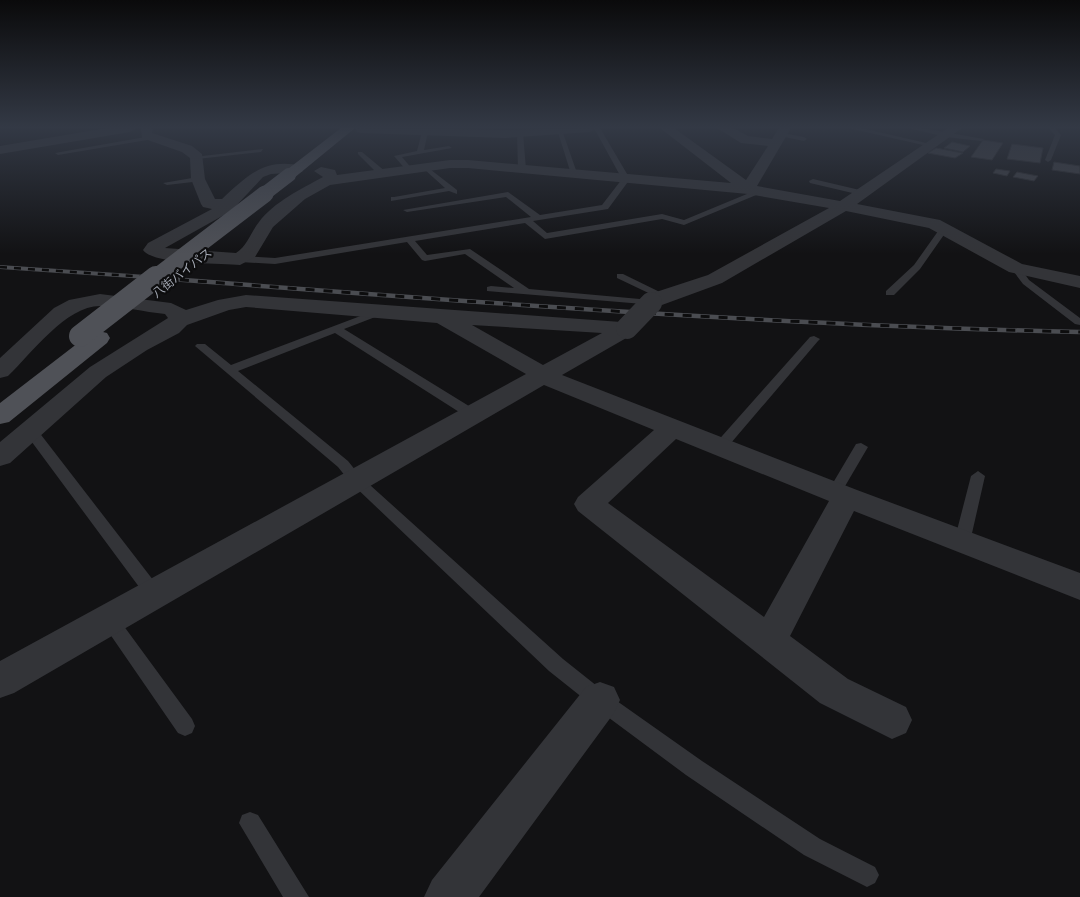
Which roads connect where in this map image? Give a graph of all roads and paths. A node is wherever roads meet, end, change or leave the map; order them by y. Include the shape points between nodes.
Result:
1 (198, 170) edge
2 (304, 170) edge
3 (379, 170) edge
4 (409, 170) edge
5 (428, 170) edge
6 (538, 170) edge
7 (573, 170) edge
8 (621, 170) edge
9 (726, 170) edge
10 (765, 170) edge
11 (895, 170) edge
12 (300, 173) junction
13 (383, 174) junction
14 (574, 174) junction
15 (626, 178) junction
16 (198, 179) junction
17 (327, 181) junction
18 (813, 181) dead end
19 (167, 183) dead end
20 (450, 189) junction
21 (755, 190) junction
22 (861, 193) junction
23 (394, 199) dead end
24 (464, 201) junction
25 (228, 204) junction
26 (843, 206) junction
27 (407, 210) dead end
28 (537, 217) junction
29 (526, 219) junction
30 (944, 229) junction
31 (409, 239) junction
32 (240, 259) junction
33 (1016, 268) junction
34 (620, 276) dead end
35 (1080, 282) edge
36 (491, 288) dead end
37 (528, 293) junction
38 (890, 293) dead end
39 (657, 300) junction
40 (379, 312) junction
41 (442, 317) junction
42 (179, 320) junction
43 (1079, 322) dead end
44 (627, 328) junction
45 (336, 329) junction
46 (89, 337) junction
47 (814, 339) dead end
48 (201, 346) dead end
49 (230, 370) junction
50 (0, 371) edge
51 (545, 374) junction
52 (0, 396) edge
53 (472, 414) junction
54 (0, 416) edge
55 (672, 428) junction
56 (30, 430) junction
57 (720, 447) junction
58 (861, 447) dead end
59 (0, 457) edge
60 (978, 476) dead end
61 (355, 479) junction
62 (840, 495) junction
63 (962, 542) junction
64 (1080, 587) edge
65 (154, 594) junction
66 (110, 619) junction
67 (769, 642) junction
68 (0, 681) edge
69 (600, 700) junction
70 (892, 720) dead end
71 (185, 726) dead end
72 (250, 823) dead end
73 (867, 875) dead end
74 (297, 897) edge
75 (449, 897) edge

1 - 16 street
2 - 12 main road, 八街バイパス
3 - 13 lane
4 - 13 street
5 - 20 lane
6 - 14 street
7 - 14 lane
8 - 15 lane
9 - 21 street
10 - 21 street
11 - 22 street
12 - 17 street via 330,173
12 - 25 street via 269,170 258,174
12 - 46 main road, 八街バイパス
13 - 17 street
14 - 15 street
15 - 21 street
15 - 28 lane via 605,207
16 - 19 lane
16 - 25 street via 209,204
17 - 32 street via 300,196 266,224 249,253
18 - 22 lane
20 - 23 lane
20 - 24 lane
21 - 26 street
21 - 29 lane via 684,223 662,216 545,236
22 - 26 street
24 - 27 lane
24 - 28 lane via 508,194
25 - 32 street via 152,250 164,254
26 - 30 street via 934,224
26 - 39 street via 715,279
28 - 29 lane
29 - 31 lane
30 - 33 street
30 - 38 lane via 918,267
31 - 32 lane via 275,261
31 - 37 lane via 425,258 467,251
33 - 35 street
33 - 43 lane via 1026,282
34 - 39 lane
36 - 37 lane
37 - 39 lane
39 - 44 street, bridge
40 - 41 street
40 - 42 street via 246,301 226,304
40 - 45 lane
41 - 44 street
41 - 51 street
42 - 50 street via 177,312 171,309 100,300 76,304 61,312
42 - 56 street via 98,372
44 - 51 street
45 - 49 lane
45 - 53 lane
46 - 52 main road, 八街バイパス
46 - 54 main road, 八街バイパス
47 - 57 lane
48 - 49 lane
49 - 61 lane via 343,464
51 - 53 street
51 - 55 street via 552,380
53 - 61 street
55 - 57 street
55 - 67 street via 589,504
56 - 59 street
56 - 65 lane
57 - 62 street
58 - 62 lane
60 - 63 lane
61 - 65 street
61 - 69 lane via 556,665
62 - 63 street
62 - 67 street
63 - 64 street
65 - 66 street
66 - 68 street
66 - 71 lane
67 - 70 street via 834,691
69 - 73 lane via 812,848
69 - 75 street
72 - 74 lane

